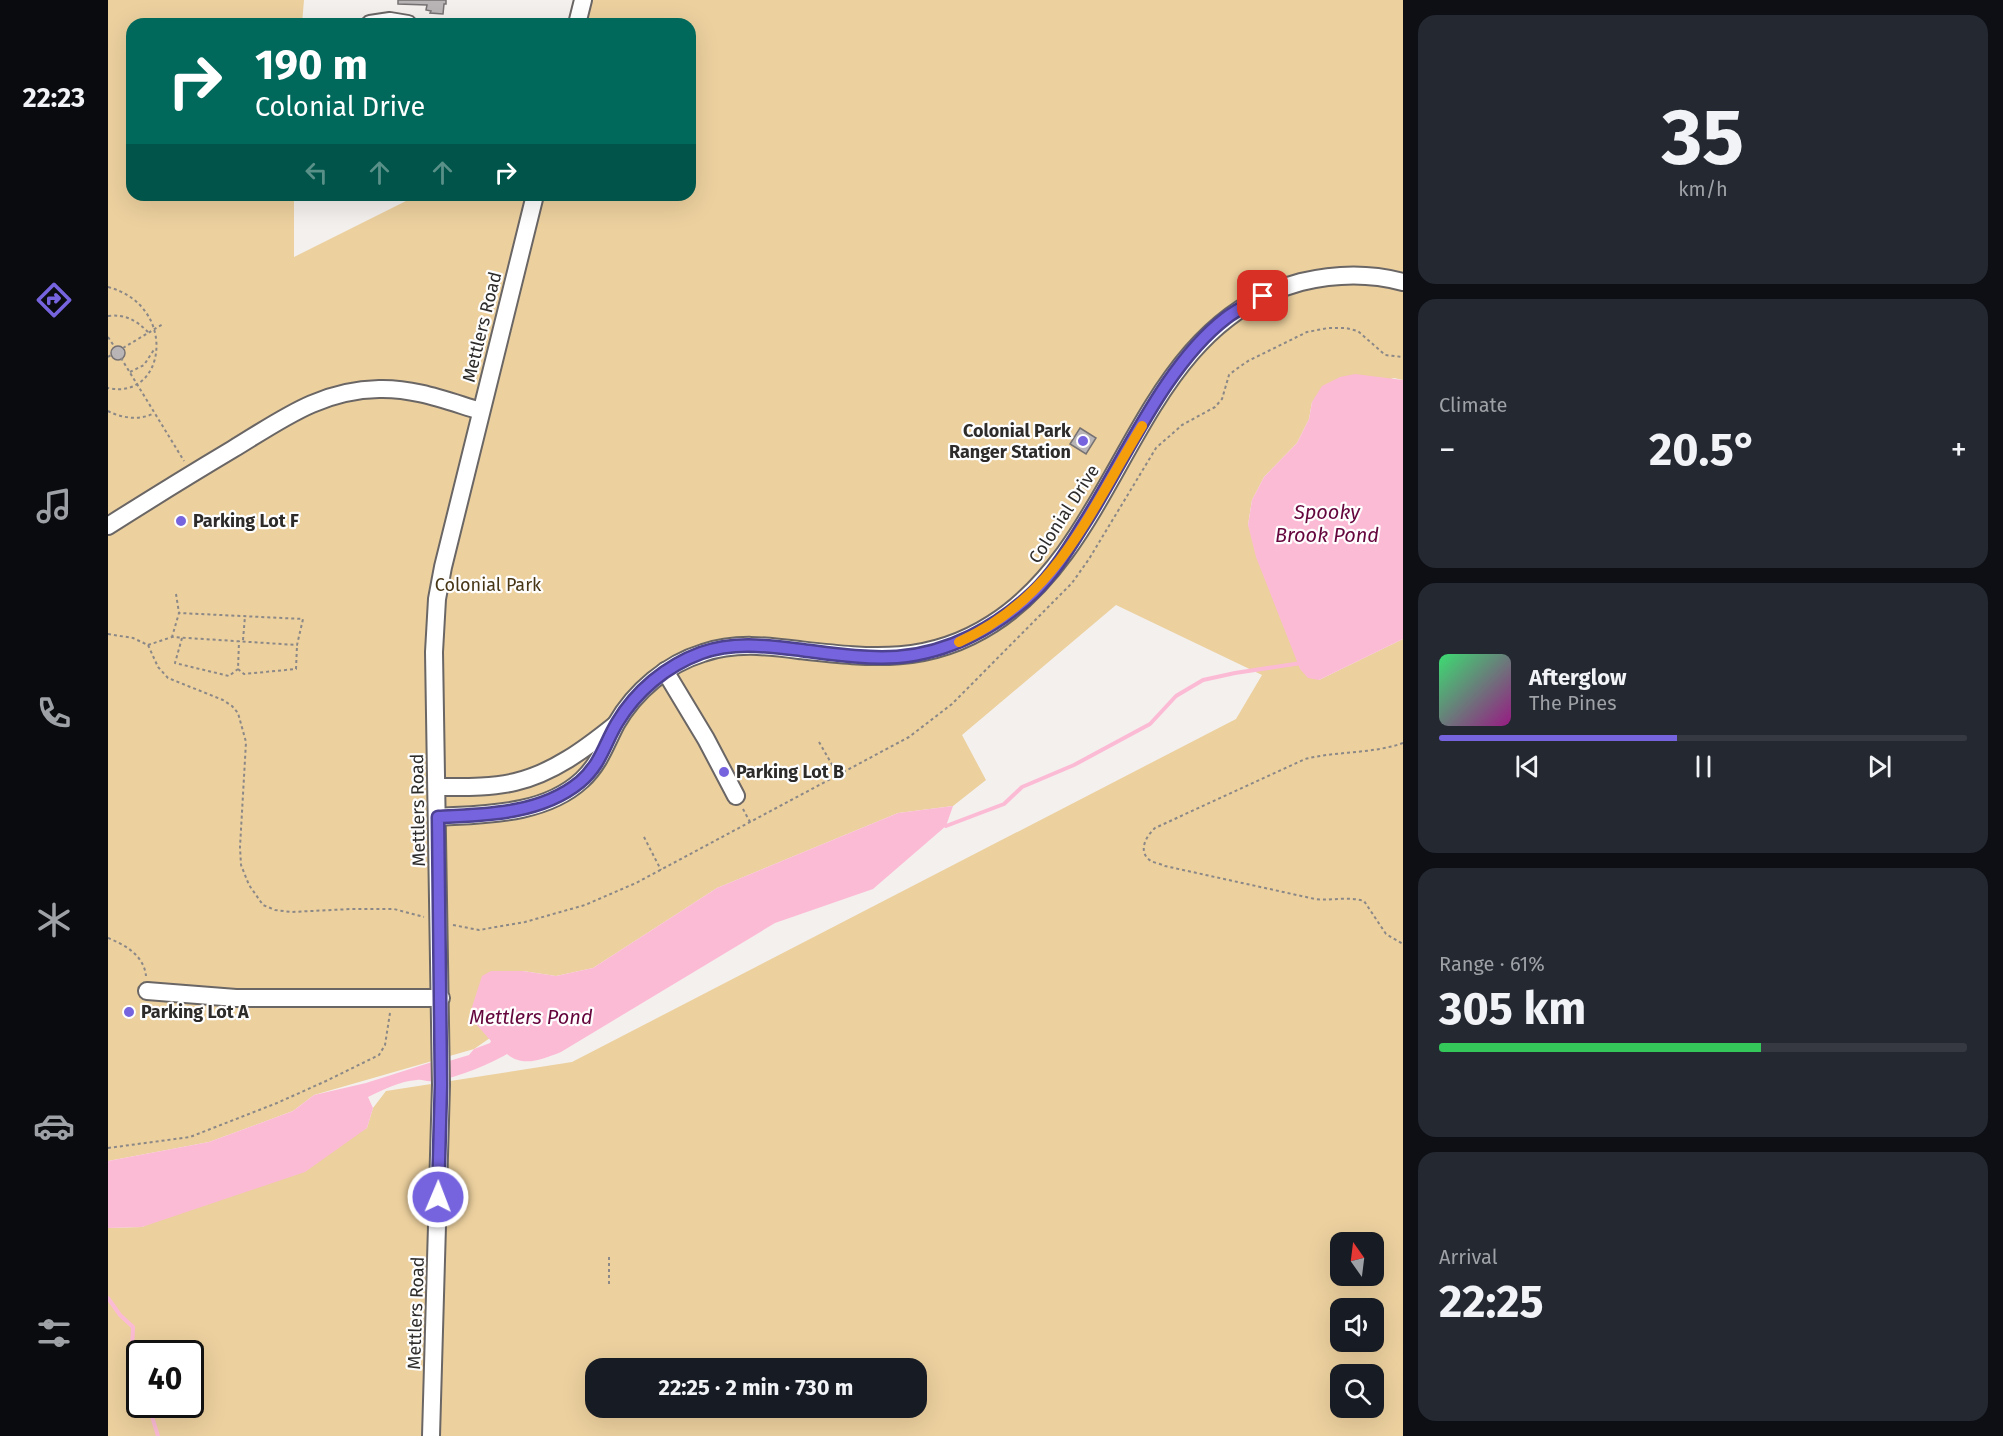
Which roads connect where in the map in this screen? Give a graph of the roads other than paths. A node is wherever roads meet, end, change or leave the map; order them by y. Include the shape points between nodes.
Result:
1 (583, 0) edge
2 (578, 18) edge
3 (534, 201) edge
4 (1403, 282) edge
5 (481, 411) junction
6 (108, 526) edge
7 (665, 671) junction
8 (616, 725) junction
9 (437, 787) junction
10 (736, 796) dead end
11 (438, 817) junction
12 (147, 991) road end
13 (441, 998) junction
14 (431, 1436) edge

1 - 2 street
3 - 5 street, Mettlers Road
4 - 7 street, Colonial Drive via 1358,276 1309,280 1263,296 1226,318 1195,348 1164,390 1048,577 1011,612 973,635 936,650 898,657 765,646 724,647
5 - 6 street via 401,390 340,393 297,410
5 - 9 street, Mettlers Road via 437,599
7 - 8 street, Colonial Drive via 641,692
7 - 10 street
8 - 9 street, Colonial Drive via 570,758 514,783
8 - 11 street, Colonial Drive via 594,767 565,792 538,804 500,813
9 - 11 street, Mettlers Road
11 - 13 street, Mettlers Road
12 - 13 street via 236,998
13 - 14 street, Mettlers Road

